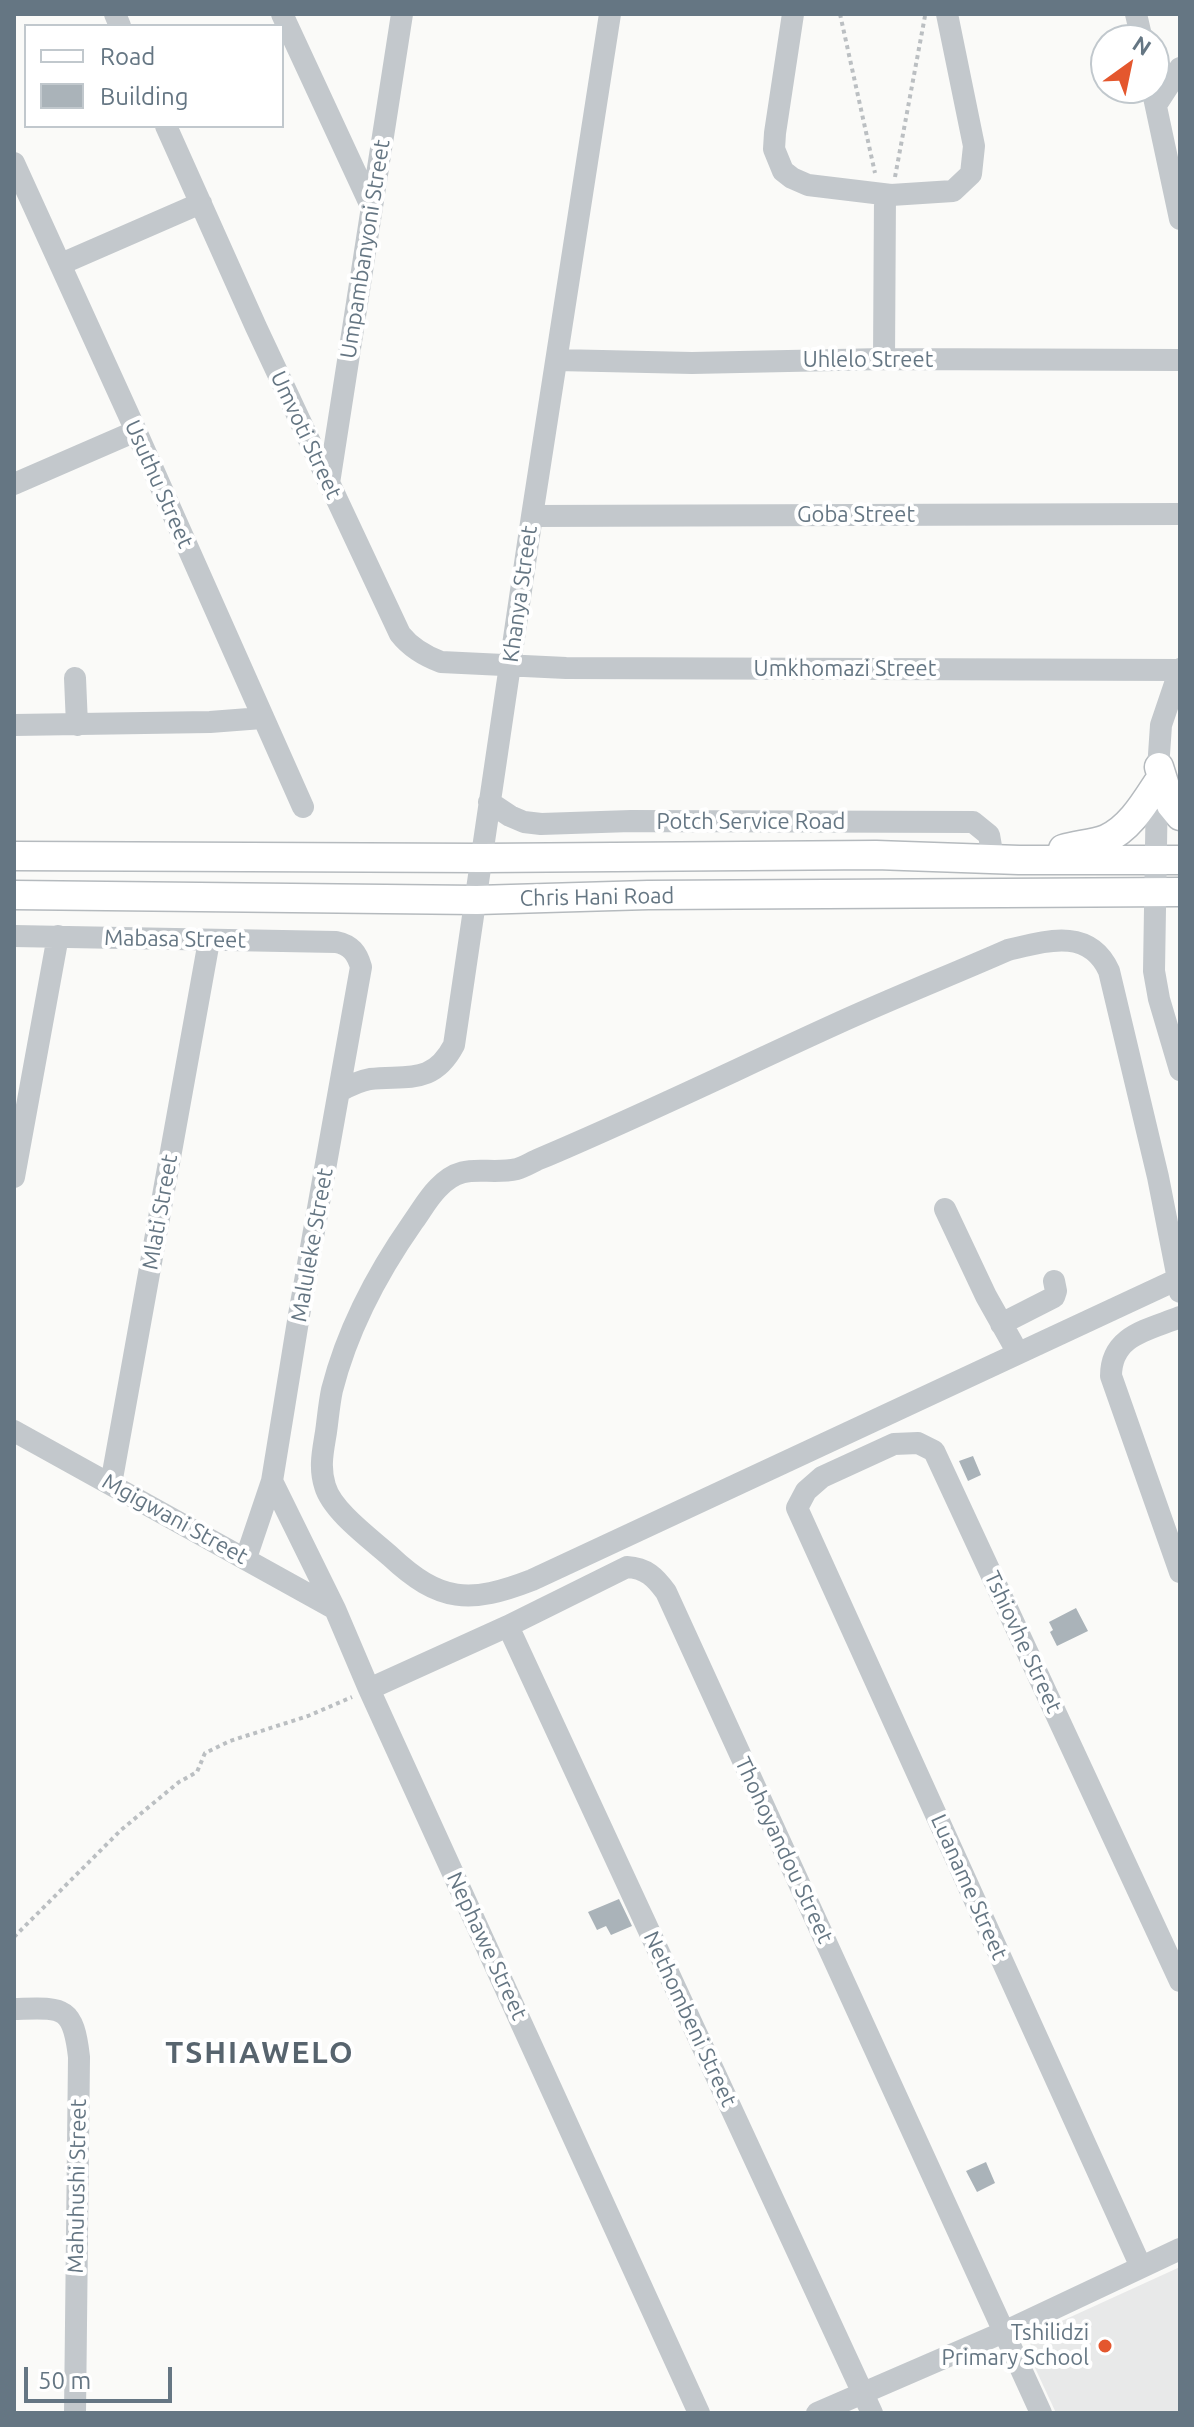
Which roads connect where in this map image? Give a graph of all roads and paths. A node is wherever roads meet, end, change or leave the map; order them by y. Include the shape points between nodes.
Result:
1 (282, 14) edge
2 (402, 14) edge
3 (610, 14) edge
4 (793, 14) edge
5 (840, 14) edge
6 (925, 14) edge
7 (947, 14) edge
8 (1156, 104) edge
9 (167, 128) edge
10 (14, 163) edge
11 (886, 195) junction
12 (201, 203) junction
13 (371, 206) junction
14 (1180, 219) edge
15 (61, 264) junction
16 (884, 359) junction
17 (557, 360) junction
18 (1180, 360) edge
19 (136, 431) junction
20 (329, 483) junction
21 (14, 484) edge
22 (1180, 514) edge
23 (532, 516) junction
24 (509, 666) junction
25 (1180, 669) edge
26 (75, 678) dead end
27 (262, 718) junction
28 (14, 725) edge
29 (77, 725) junction
30 (1158, 775) junction
31 (489, 802) junction
32 (303, 807) dead end
33 (1180, 816) edge
34 (14, 856) edge
35 (483, 858) junction
36 (1006, 859) junction
37 (1168, 860) edge
38 (1168, 892) edge
39 (14, 895) edge
40 (477, 900) junction
41 (14, 936) edge
42 (58, 936) junction
43 (209, 941) junction
44 (336, 942) joint
45 (1180, 1070) edge
46 (340, 1091) junction
47 (14, 1177) edge
48 (945, 1209) dead end
49 (1054, 1281) dead end
50 (1179, 1286) edge
51 (1180, 1317) edge
52 (1001, 1324) junction
53 (1018, 1353) junction
54 (14, 1431) edge
55 (272, 1481) junction
56 (111, 1484) junction
57 (797, 1508) joint
58 (246, 1558) junction
59 (1180, 1572) edge
60 (335, 1609) junction
61 (508, 1626) junction
62 (369, 1689) junction
63 (14, 1937) edge
64 (1180, 1981) edge
65 (14, 2009) edge
66 (1180, 2249) edge
67 (1141, 2267) junction
68 (1004, 2332) junction
69 (867, 2403) edge
70 (75, 2413) edge
71 (699, 2413) edge
72 (817, 2413) edge
73 (1041, 2413) edge

1 - 13 street
2 - 13 street, Umpambanyoni Street
3 - 17 street, Khanya Street
4 - 11 street via 775,133 774,149 783,171 808,185
5 - 11 path
6 - 11 path
7 - 11 street via 974,157 971,174 953,191
8 - 14 street
9 - 12 street, Umvoti Street
10 - 15 street, Usuthu Street
11 - 16 street
12 - 15 street
12 - 20 street, Umvoti Street
13 - 20 street, Umpambanyoni Street
15 - 19 street, Usuthu Street
16 - 17 street, Uhlelo Street
16 - 18 street, Uhlelo Street
17 - 23 street, Khanya Street
19 - 21 street
19 - 27 street, Usuthu Street
20 - 24 street, Umvoti Street via 407,643 441,662
22 - 23 street, Goba Street
23 - 24 street, Khanya Street
24 - 25 street, Umkhomazi Street
24 - 31 street, Khanya Street
25 - 30 street via 1161,725
26 - 29 street
27 - 29 street
27 - 32 street, Usuthu Street
28 - 29 street
30 - 33 main road
30 - 36 main road via 1141,808 1106,839
30 - 37 street
31 - 35 street, Khanya Street
31 - 36 street, Potch Service Road via 524,822 541,824 973,822
34 - 35 main road, Chris Hani Road
35 - 36 main road, Chris Hani Road
35 - 40 street, Khanya Street
36 - 37 main road, Chris Hani Road
37 - 38 street
38 - 40 main road, Chris Hani Road
38 - 45 street via 1154,971
39 - 40 main road, Chris Hani Road
40 - 46 street, Khanya Street via 449,1056 421,1076 367,1080
41 - 42 street, Mabasa Street
42 - 43 street, Mabasa Street
42 - 47 street
43 - 44 street, Mabasa Street
43 - 56 street, Mlati Street
44 - 46 street, Maluleke Street via 352,949 361,967
46 - 55 street, Maluleke Street
48 - 52 street
49 - 52 street via 1054,1297
50 - 53 street
50 - 53 street via 1158,1177 1102,956 1089,945 1065,940 1008,950 517,1169 453,1175 437,1188 404,1234 353,1330 332,1391 321,1464 325,1488 334,1504 400,1566 442,1592 501,1593
51 - 59 street via 1122,1341 1111,1362 1111,1376
52 - 53 street
54 - 56 street, Mgigwani Street
55 - 58 street, Maluleke Street
55 - 60 street, Nephawe Street
56 - 58 street, Mgigwani Street
57 - 64 street, Tshiovhe Street via 822,1477 894,1444 918,1443 934,1451
57 - 67 street, Luaname Street
58 - 60 street, Mgigwani Street
60 - 62 street, Nephawe Street
61 - 62 street, Thohoyandou Street
61 - 68 street, Thohoyandou Street via 627,1567 649,1572 666,1592
61 - 69 street, Nethombeni Street
62 - 63 path via 205,1753 197,1772 121,1830
62 - 71 street, Nephawe Street
65 - 70 street, Mahuhushi Street via 59,2010 70,2019 77,2041
66 - 67 street
67 - 68 street
68 - 69 street
68 - 73 street, Thohoyandou Street
69 - 72 street

